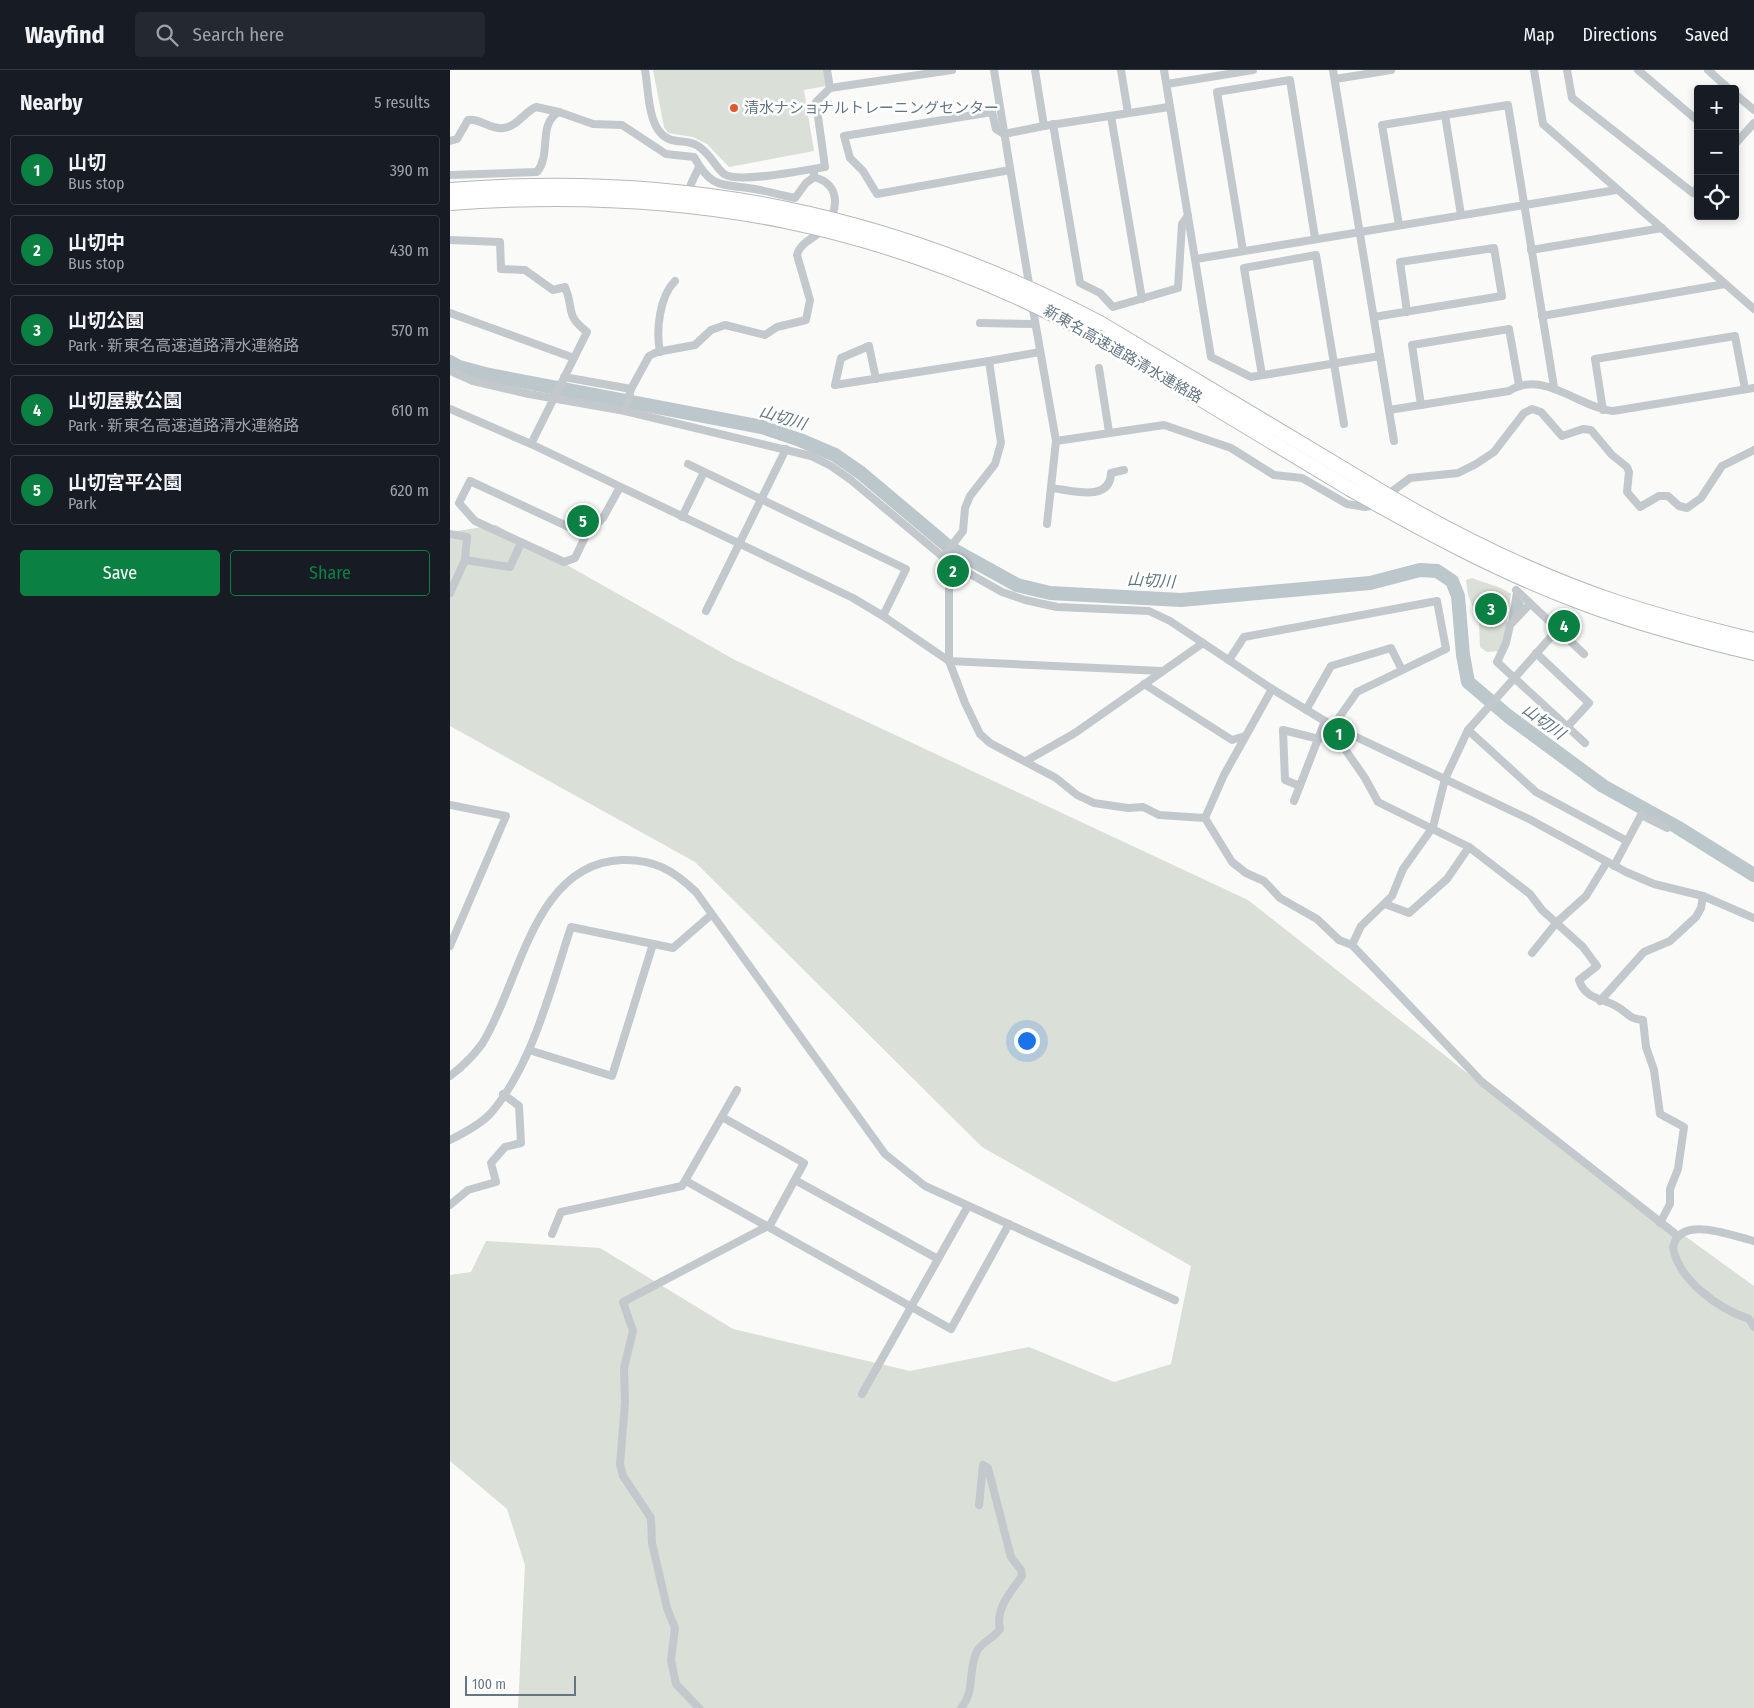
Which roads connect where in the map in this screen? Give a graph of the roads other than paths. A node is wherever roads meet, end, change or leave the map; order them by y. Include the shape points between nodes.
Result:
1 (645, 70) edge
2 (827, 70) edge
3 (952, 70) edge
4 (994, 70) edge
5 (1035, 70) edge
6 (1121, 70) edge
7 (1164, 70) edge
8 (1253, 70) edge
9 (1333, 70) edge
10 (1387, 70) edge
11 (1534, 70) edge
12 (1567, 70) edge
13 (1638, 70) edge
14 (1708, 70) edge
15 (1206, 74) edge
16 (1335, 79) junction
17 (1166, 84) junction
18 (1725, 85) edge
19 (830, 88) junction
20 (1739, 97) edge
21 (1169, 107) junction
22 (1754, 110) edge
23 (559, 112) junction
24 (1128, 113) junction
25 (1445, 115) junction
26 (1111, 116) junction
27 (1694, 118) edge
28 (1754, 123) edge
29 (1053, 124) junction
30 (1044, 126) junction
31 (1004, 134) junction
32 (1739, 140) edge
33 (450, 141) edge
34 (699, 166) junction
35 (1010, 170) junction
36 (814, 172) junction
37 (450, 175) edge
38 (691, 184) dead end
39 (450, 190) edge
40 (1616, 190) junction
41 (1694, 192) edge
42 (450, 203) edge
43 (1524, 206) junction
44 (1461, 215) junction
45 (1188, 216) junction
46 (1399, 225) junction
47 (1662, 228) junction
48 (1360, 231) junction
49 (1316, 238) junction
50 (450, 240) edge
51 (1531, 250) junction
52 (1243, 252) junction
53 (1196, 260) junction
54 (675, 281) dead end
55 (1725, 284) junction
56 (1142, 299) junction
57 (1754, 309) edge
58 (1407, 312) junction
59 (450, 313) edge
60 (1542, 316) junction
61 (1374, 317) junction
62 (980, 323) dead end
63 (1035, 324) junction
64 (660, 352) junction
65 (1040, 352) junction
66 (1380, 356) junction
67 (574, 358) junction
68 (989, 361) junction
69 (1334, 363) junction
70 (1099, 368) dead end
71 (450, 371) edge
72 (1262, 375) junction
73 (564, 379) junction
74 (876, 379) junction
75 (1519, 385) junction
76 (1554, 388) junction
77 (1754, 388) edge
78 (1745, 389) junction
79 (630, 390) junction
80 (556, 395) junction
81 (1421, 405) junction
82 (450, 409) edge
83 (626, 409) junction
84 (1389, 410) junction
85 (1603, 410) junction
86 (1344, 424) dead end
87 (1109, 432) junction
88 (1056, 441) junction
89 (1394, 441) dead end
90 (530, 444) junction
91 (786, 449) junction
92 (1754, 450) edge
93 (688, 464) dead end
94 (1124, 470) dead end
95 (704, 472) junction
96 (1353, 483) junction
97 (620, 487) junction
98 (1051, 488) junction
99 (761, 499) junction
100 (450, 502) edge
101 (459, 504) junction
102 (682, 517) junction
103 (1047, 524) dead end
104 (450, 534) edge
105 (586, 535) junction
106 (521, 543) junction
107 (739, 544) junction
108 (946, 557) junction
109 (465, 560) junction
110 (1516, 590) dead end
111 (450, 593) edge
112 (1530, 604) junction
113 (706, 611) dead end
114 (883, 616) junction
115 (1558, 629) junction
116 (1754, 640) edge
117 (1734, 642) junction
118 (1203, 643) junction
119 (1536, 653) junction
120 (1754, 653) edge
121 (1584, 654) dead end
122 (1229, 660) junction
123 (949, 661) junction
124 (1402, 670) junction
125 (1162, 671) junction
126 (1514, 678) junction
127 (1144, 684) junction
128 (1272, 690) junction
129 (1306, 710) junction
130 (1326, 721) junction
131 (1333, 726) junction
132 (1568, 727) junction
133 (1468, 730) junction
134 (1245, 736) junction
135 (1319, 739) junction
136 (1585, 743) dead end
137 (1026, 761) junction
138 (1445, 779) junction
139 (1300, 786) junction
140 (1294, 801) dead end
141 (450, 805) edge
142 (1205, 818) junction
143 (1432, 827) junction
144 (1667, 828) dead end
145 (1627, 841) junction
146 (1470, 847) junction
147 (1611, 864) junction
148 (1703, 896) junction
149 (1385, 904) junction
150 (712, 915) junction
151 (1754, 918) edge
152 (1557, 922) junction
153 (653, 944) junction
154 (1352, 945) junction
155 (450, 946) edge
156 (1532, 953) dead end
157 (1600, 1001) junction
158 (529, 1050) junction
159 (450, 1076) edge
160 (737, 1090) dead end
161 (503, 1094) junction
162 (722, 1117) junction
163 (450, 1140) edge
164 (795, 1180) junction
165 (686, 1181) junction
166 (450, 1204) edge
167 (968, 1206) junction
168 (1660, 1223) junction
169 (1009, 1224) junction
170 (769, 1226) junction
171 (552, 1234) dead end
172 (1678, 1236) junction
173 (1754, 1241) edge
174 (938, 1259) junction
175 (1175, 1300) dead end
176 (911, 1306) junction
177 (1754, 1327) edge
178 (862, 1394) dead end
179 (979, 1506) dead end
180 (699, 1708) edge
181 (961, 1708) edge

1 - 36 street via 657,130 664,137 697,144 709,153 722,172 736,179
2 - 19 street
3 - 19 street
4 - 31 street
5 - 30 street
6 - 24 street
7 - 17 street
8 - 15 street
9 - 16 street
10 - 16 street
11 - 40 street via 1543,124
12 - 41 street via 1572,98
13 - 27 street
14 - 18 street
15 - 17 street
16 - 48 street
17 - 21 street
19 - 36 street via 816,102 825,166
20 - 22 street
21 - 24 street
21 - 45 street
23 - 33 street via 536,107 513,125 502,128 468,120 457,139
23 - 34 street via 593,124 622,125 666,154 694,157
23 - 37 street via 547,123 545,156 537,172
24 - 26 street
25 - 43 street via 1508,105
25 - 44 street
25 - 46 street via 1382,125
26 - 29 street
26 - 56 street
28 - 32 street
29 - 30 street
29 - 56 street via 1080,283 1100,293 1113,307
30 - 31 street
31 - 35 street
31 - 35 street via 996,129 992,112 844,136 850,158 863,170 877,194
34 - 36 street via 715,183 795,198
34 - 38 street
35 - 63 street
36 - 64 street via 827,180 835,196 826,227 803,244 797,255 810,300 806,320 777,327 765,335 725,325 711,330 694,345
39 - 96 highway, 新東名高速道路清水連絡路, bridge via 505,185 640,187 768,204 900,237 1049,296 1100,323
40 - 43 street
40 - 47 street
42 - 96 highway, 新東名高速道路清水連絡路, bridge via 560,197 676,203 765,216 896,249 1018,296 1101,339
43 - 44 street
43 - 51 street
44 - 46 street
45 - 53 street
45 - 56 street via 1182,224 1178,288
46 - 48 street
47 - 51 street
47 - 55 street
48 - 49 street
48 - 61 street
49 - 52 street
49 - 52 street via 1290,80 1217,92
50 - 67 street via 500,242 501,268 525,270 553,290 565,287 575,322 588,332
51 - 60 street
52 - 53 street
53 - 72 street via 1211,357 1251,377
54 - 64 street via 667,289 664,299 657,338
55 - 57 street
55 - 60 street
58 - 58 street via 1502,296 1494,248 1400,262
58 - 61 street
59 - 67 street
60 - 76 street
61 - 66 street
62 - 63 street
63 - 65 street
64 - 79 street via 649,356
65 - 68 street
65 - 88 street
66 - 69 street
66 - 84 street
67 - 73 street
68 - 74 street
68 - 108 street via 1001,442 995,464 970,496 965,508 963,531
69 - 72 street
69 - 72 street via 1316,255 1244,268
69 - 86 street
70 - 87 street
71 - 80 street via 473,381 529,394
73 - 79 street
73 - 80 street
74 - 74 street via 868,380 835,385 841,358 869,346
75 - 76 street
75 - 81 street via 1510,391
75 - 81 street via 1509,329 1412,345
76 - 85 street
77 - 78 street
78 - 85 street
78 - 85 street via 1735,336 1595,359
79 - 83 street
80 - 83 street
80 - 90 street
81 - 84 street
82 - 90 street
83 - 91 street
84 - 89 street
87 - 88 street
87 - 92 street via 1164,425 1231,448 1274,474 1302,478 1347,504 1365,507 1375,506 1410,478 1458,473 1476,464 1494,452 1524,413 1532,409 1541,412 1562,436 1583,429 1592,430 1612,455 1627,467 1627,492 1640,507 1659,496 1668,496 1679,506 1687,508 1701,498 1722,466
88 - 98 street
90 - 97 street
91 - 99 street
91 - 108 street via 831,466
93 - 95 street
94 - 98 street via 1111,473 1105,490 1096,493
95 - 99 street
95 - 102 street
96 - 117 highway, 新東名高速道路清水連絡路, bridge via 1456,547 1544,588 1674,634
97 - 102 street
97 - 105 street via 603,518
98 - 103 street
99 - 107 street
99 - 114 street via 906,569
100 - 101 street
101 - 105 street via 470,481
101 - 106 street via 475,522
102 - 107 street
104 - 109 street via 467,537
105 - 106 street via 575,558 564,562
106 - 109 street via 510,567
107 - 113 street
107 - 114 street via 853,598
108 - 118 street via 988,585 1025,600 1056,607 1149,610
108 - 123 street
109 - 111 street
110 - 112 street
112 - 115 street
112 - 126 street via 1510,625 1497,662
114 - 123 street
115 - 119 street
115 - 121 street
116 - 117 highway, 新東名高速道路清水連絡路
117 - 120 highway, 新東名高速道路清水連絡路
118 - 122 street
118 - 125 street
119 - 126 street
119 - 132 street via 1589,703
122 - 124 street via 1244,637 1437,601 1446,649
122 - 128 street
123 - 125 street
123 - 137 street via 980,734 990,743
124 - 129 street via 1391,648 1331,666
124 - 131 street via 1357,692
125 - 127 street
126 - 132 street
126 - 133 street
127 - 134 street via 1232,740
127 - 137 street via 1075,733
128 - 129 street
128 - 134 street
129 - 130 street
130 - 131 street
130 - 135 street
131 - 138 street
131 - 143 street via 1333,732 1378,802
132 - 136 street
133 - 138 street
133 - 145 street via 1536,792
134 - 142 street
135 - 139 street
135 - 139 street via 1283,730 1284,780
137 - 142 street via 1094,803 1143,807 1159,815
138 - 143 street
138 - 147 street via 1529,819
139 - 140 street
141 - 155 street via 506,816
142 - 154 street via 1232,862 1264,881 1280,898 1317,919 1339,940
143 - 146 street
143 - 149 street via 1403,869 1392,896
144 - 145 street via 1641,815
145 - 147 street
146 - 149 street via 1448,879 1409,913
146 - 152 street via 1530,894
147 - 148 street via 1654,884
147 - 152 street via 1586,896
148 - 151 street
148 - 157 street via 1696,917 1670,941 1644,952
149 - 154 street via 1361,926
150 - 153 street via 673,948
150 - 159 street via 696,892 675,873 656,864 635,859 614,860 579,872 563,885 542,913 482,1044
150 - 167 street via 885,1154 925,1186
152 - 156 street
152 - 157 street via 1597,966 1579,980 1588,994
153 - 158 street via 571,928
153 - 158 street via 612,1076
154 - 168 street via 1482,1082
157 - 168 street via 1621,1009 1632,1019 1643,1020 1660,1114 1684,1127 1678,1169 1670,1190 1670,1204
158 - 161 street
160 - 162 street
161 - 163 street via 491,1113
161 - 166 street via 519,1106 521,1143 505,1147 491,1163 496,1182 468,1190
162 - 164 street via 804,1163
162 - 165 street
164 - 170 street
164 - 174 street
165 - 170 street
165 - 171 street via 682,1186 562,1212
167 - 169 street
167 - 174 street
168 - 172 street
169 - 175 street
169 - 176 street via 951,1329
170 - 176 street
170 - 180 street via 623,1302 633,1330 624,1368 620,1464 623,1476 651,1518 652,1543 675,1628 672,1660 676,1684
172 - 173 street via 1689,1229 1700,1229
172 - 177 street via 1674,1254 1684,1272 1714,1303 1749,1319
174 - 176 street
176 - 178 street
179 - 181 street via 983,1465 988,1468 1011,1557 1022,1576 1002,1606 998,1620 1000,1629 996,1636 978,1649 970,1672 972,1690

